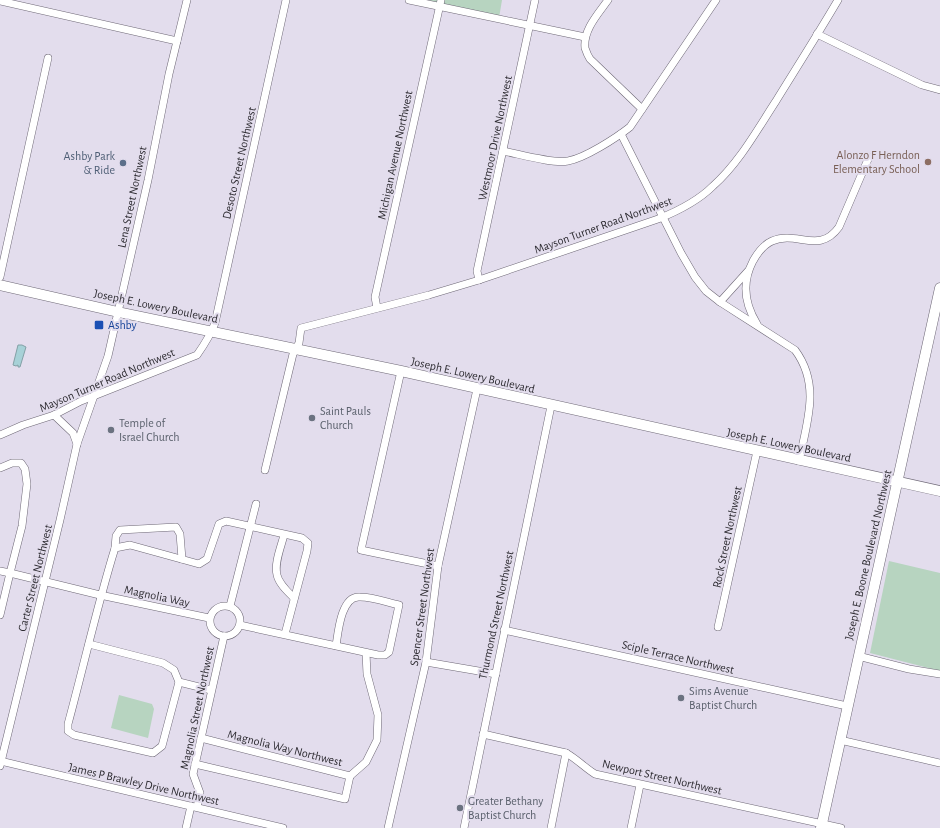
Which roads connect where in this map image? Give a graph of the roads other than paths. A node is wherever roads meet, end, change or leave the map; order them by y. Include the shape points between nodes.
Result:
1 (187, 0) edge
2 (286, 0) edge
3 (408, 0) edge
4 (535, 0) edge
5 (608, 0) edge
6 (716, 0) edge
7 (838, 0) edge
8 (0, 1) edge
9 (440, 3) edge
10 (530, 26) junction
11 (817, 34) junction
12 (585, 37) junction
13 (177, 41) junction
14 (48, 58) dead end
15 (940, 90) edge
16 (642, 109) junction
17 (620, 134) junction
18 (503, 151) junction
19 (869, 157) dead end
20 (663, 217) junction
21 (748, 271) junction
22 (0, 278) edge
23 (479, 280) junction
24 (0, 285) edge
25 (940, 288) edge
26 (720, 302) junction
27 (377, 308) junction
28 (118, 312) junction
29 (758, 326) junction
30 (212, 331) junction
31 (296, 349) junction
32 (401, 372) junction
33 (477, 389) junction
34 (93, 396) junction
35 (551, 406) junction
36 (54, 415) junction
37 (0, 435) edge
38 (77, 444) junction
39 (756, 452) junction
40 (799, 461) junction
41 (0, 468) edge
42 (265, 470) dead end
43 (898, 481) junction
44 (940, 491) edge
45 (256, 504) dead end
46 (250, 528) junction
47 (284, 535) junction
48 (115, 548) junction
49 (182, 559) junction
50 (438, 566) junction
51 (0, 571) edge
52 (10, 573) junction
53 (45, 581) junction
54 (97, 594) junction
55 (294, 598) junction
56 (230, 606) junction
57 (0, 615) edge
58 (209, 618) junction
59 (240, 625) junction
60 (718, 628) dead end
61 (504, 630) junction
62 (285, 634) junction
63 (224, 636) junction
64 (89, 644) junction
65 (336, 646) junction
66 (366, 652) junction
67 (858, 656) junction
68 (426, 662) junction
69 (496, 674) junction
70 (940, 674) edge
71 (179, 682) junction
72 (211, 690) junction
73 (847, 706) junction
74 (483, 734) junction
75 (201, 738) junction
76 (840, 740) junction
77 (566, 753) junction
78 (0, 763) edge
79 (940, 763) edge
80 (195, 764) junction
81 (350, 776) junction
82 (640, 785) junction
83 (194, 807) junction
84 (821, 826) edge
85 (186, 828) edge
86 (283, 828) edge
87 (388, 828) edge
88 (464, 828) edge
89 (551, 828) edge
90 (631, 828) edge
91 (841, 828) edge

1 - 13 street, Lena Street Northwest
2 - 30 street, Desoto Street Northwest
3 - 9 street
4 - 10 street, Westmoor Drive Northwest
5 - 12 street
6 - 16 street
7 - 11 street, Mayson Turner Road Northwest
8 - 13 street
9 - 10 street
9 - 27 street, Michigan Avenue Northwest via 375,297
10 - 12 street
10 - 18 street, Westmoor Drive Northwest
11 - 15 street via 922,85
11 - 20 street, Mayson Turner Road Northwest via 763,120 725,174 699,198
12 - 16 street via 585,49 590,59
13 - 28 street, Lena Street Northwest
14 - 22 street
16 - 17 street via 630,127
17 - 18 street via 580,157 567,161
17 - 20 street
18 - 23 street, Westmoor Drive Northwest via 478,271
19 - 21 street via 834,235 820,241 788,238 772,241 758,252
20 - 23 street, Mayson Turner Road Northwest
20 - 26 street via 695,277 706,291
21 - 26 street
21 - 29 street via 747,303 750,314
23 - 27 street, Mayson Turner Road Northwest
24 - 28 main road, Joseph E. Lowery Boulevard
25 - 43 main road, Joseph E. Boone Boulevard Northwest
26 - 29 street
27 - 31 street, Mayson Turner Road Northwest via 301,328
28 - 30 main road, Joseph E. Lowery Boulevard
28 - 34 street, Lena Street Northwest via 108,356
29 - 40 street via 795,350 808,374 810,406
30 - 31 main road, Joseph E. Lowery Boulevard
30 - 34 street, Mayson Turner Road Northwest via 197,354
31 - 32 main road, Joseph E. Lowery Boulevard
31 - 42 street
32 - 33 main road, Joseph E. Lowery Boulevard
32 - 50 street via 361,550
33 - 35 main road, Joseph E. Lowery Boulevard
33 - 50 street, Spencer Street Northwest
34 - 36 street, Mayson Turner Road Northwest
34 - 38 street, Carter Street Northwest
35 - 39 main road, Joseph E. Lowery Boulevard
35 - 61 street, Thurmond Street Northwest
36 - 37 street, Mayson Turner Road Northwest
36 - 38 street via 73,433
38 - 53 street, Carter Street Northwest
39 - 40 main road, Joseph E. Lowery Boulevard
39 - 60 street, Rock Street Northwest
40 - 43 main road, Joseph E. Lowery Boulevard
41 - 52 street via 12,463 21,463 25,469 27,484 22,526
43 - 44 main road, Joseph E. Lowery Boulevard
43 - 67 main road, Joseph E. Boone Boulevard Northwest
45 - 46 street
46 - 47 street
46 - 49 street via 226,521 219,524 206,558 198,564
46 - 56 street
47 - 55 street via 276,566 277,576
47 - 55 street via 302,538 308,543
48 - 49 street via 130,545
48 - 49 street via 116,536 120,530 176,527 180,534
48 - 54 street
50 - 68 street, Spencer Street Northwest
51 - 52 street, Magnolia Way
52 - 53 street, Magnolia Way
52 - 57 street
53 - 54 street, Magnolia Way
53 - 78 street, Carter Street Northwest
54 - 58 street, Magnolia Way
54 - 64 street
55 - 62 street
56 - 58 street via 218,607
56 - 59 street via 239,614
58 - 63 street via 214,632
59 - 62 street
59 - 63 street via 233,634
61 - 69 street, Thurmond Street Northwest
61 - 73 street, Sciple Terrace Northwest
62 - 65 street
63 - 72 street, Magnolia Street Northwest
64 - 71 street via 163,663 174,670
64 - 71 street via 68,724 68,731 74,735 153,753 162,746
65 - 66 street
65 - 66 street via 340,620 350,600 358,596 399,605 389,652 378,655
66 - 81 street, Magnolia Way Northwest via 367,674 378,715 377,740 366,762
67 - 70 street
67 - 73 main road, Joseph E. Boone Boulevard Northwest
68 - 69 street
68 - 87 street, Spencer Street Northwest
69 - 74 street, Thurmond Street Northwest
71 - 72 street
72 - 75 street, Magnolia Street Northwest
73 - 76 main road, Joseph E. Boone Boulevard Northwest
74 - 77 street, Newport Street Northwest
74 - 88 street, Thurmond Street Northwest
75 - 80 street, Magnolia Street Northwest
75 - 81 street, Magnolia Way Northwest
76 - 79 street
76 - 84 main road, Joseph E. Boone Boulevard Northwest
77 - 82 street, Newport Street Northwest via 596,774
77 - 89 street
78 - 83 street, James P Brawley Drive Northwest
80 - 81 street via 345,799
80 - 83 street, Magnolia Street Northwest via 193,774 200,793
82 - 84 street, Newport Street Northwest
82 - 90 street
83 - 85 street, Magnolia Street Northwest
83 - 86 street, James P Brawley Drive Northwest
84 - 91 street, Newport Street Northwest

